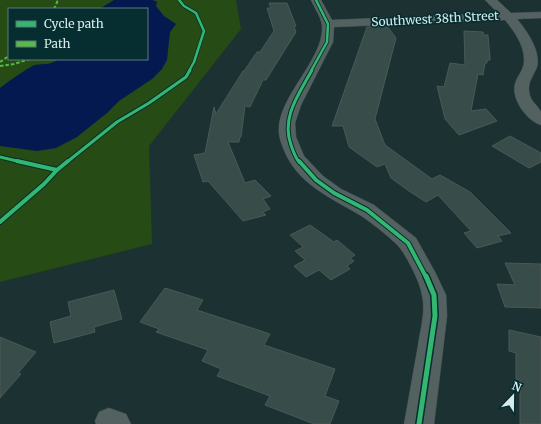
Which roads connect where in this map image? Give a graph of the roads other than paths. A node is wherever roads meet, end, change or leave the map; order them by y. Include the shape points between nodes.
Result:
1 (316, 0) edge
2 (490, 0) edge
3 (541, 15) edge
4 (506, 16) junction
5 (328, 24) junction
6 (541, 120) edge
7 (419, 424) edge

1 - 5 street
2 - 4 street
3 - 4 street, Southwest 38th Street
4 - 5 street, Southwest 38th Street
4 - 6 street via 516,25 528,46 531,68 522,82 521,90 527,104
5 - 7 street via 327,42 293,105 288,124 288,137 296,158 316,180 334,193 367,210 408,243 424,272 434,295 435,316

